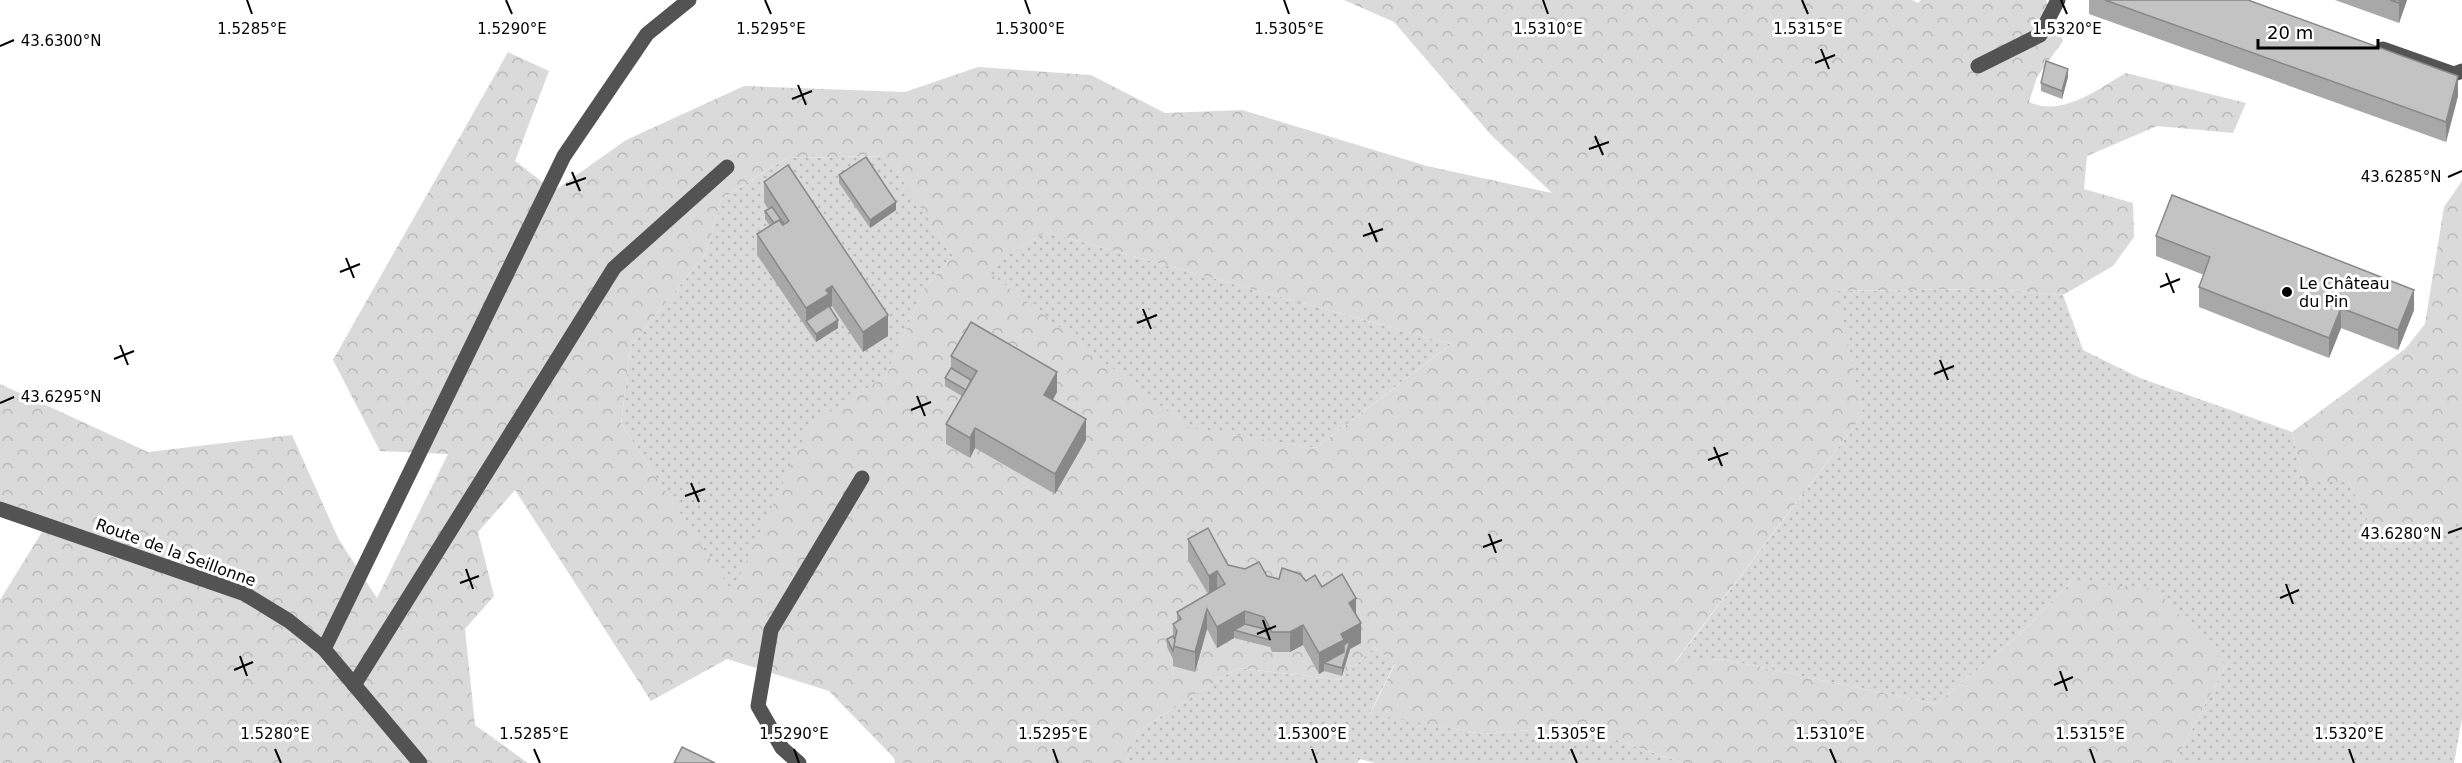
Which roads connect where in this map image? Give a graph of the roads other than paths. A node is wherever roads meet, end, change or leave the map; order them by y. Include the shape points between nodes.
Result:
1 (689, 0) edge
2 (2058, 0) edge
3 (2364, 43) edge
4 (1978, 66) dead end
5 (2462, 71) edge
6 (727, 167) dead end
7 (862, 478) dead end
8 (0, 508) edge
9 (324, 649) junction
10 (354, 685) junction
11 (420, 763) edge
12 (799, 763) edge

1 - 9 street via 647,34 564,156
2 - 4 street via 2040,35
3 - 5 street via 2454,74
6 - 10 street via 614,267
7 - 12 street via 771,630 758,706 782,748
8 - 9 street, Route de la Seillonne via 245,594
9 - 10 street, Route de la Seillonne
10 - 11 street, Route de la Seillonne

